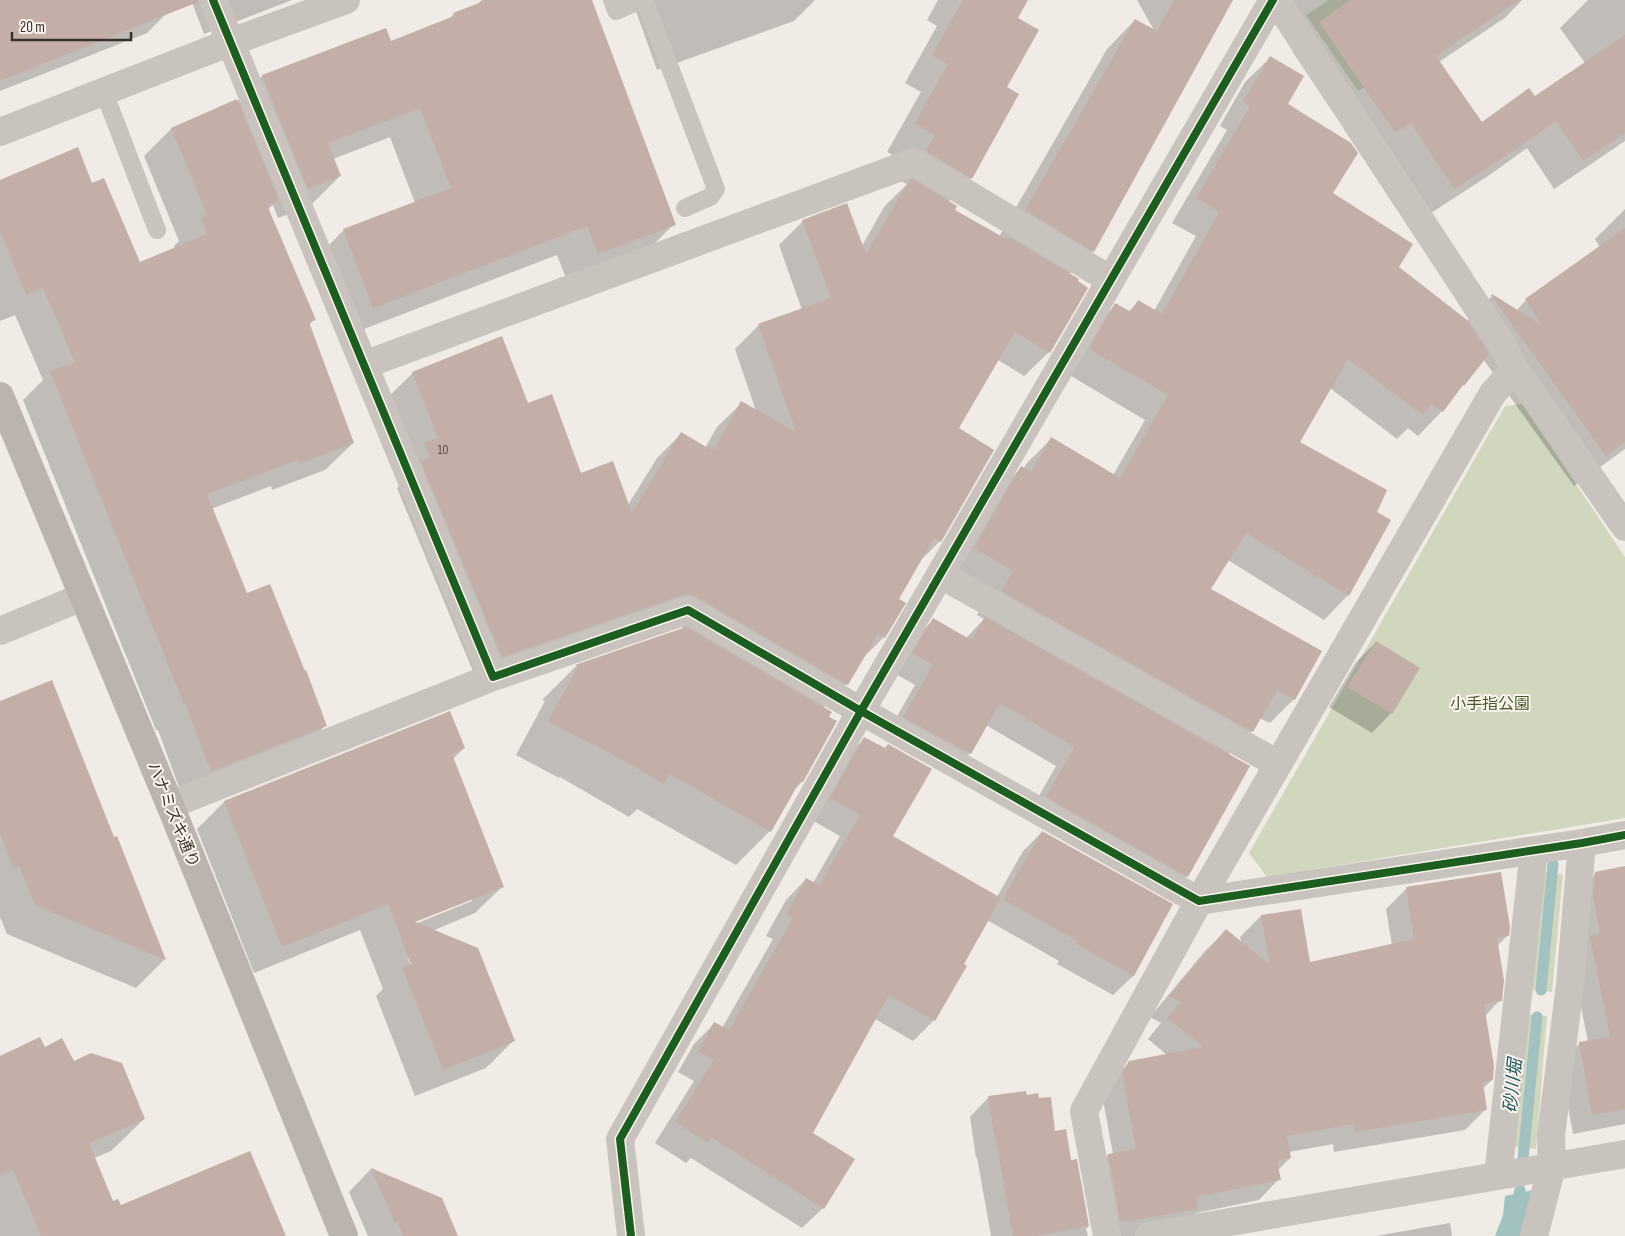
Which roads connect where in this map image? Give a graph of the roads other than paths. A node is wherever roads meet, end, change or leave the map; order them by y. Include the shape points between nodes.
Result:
1 (213, 0) edge
2 (346, 0) edge
3 (1275, 0) edge
4 (645, 3) edge
5 (614, 6) edge
6 (231, 42) junction
7 (104, 92) junction
8 (0, 132) edge
9 (685, 208) dead end
10 (157, 230) dead end
11 (1111, 280) junction
12 (364, 365) junction
13 (1515, 369) junction
14 (0, 396) edge
15 (1622, 513) edge
16 (940, 575) junction
17 (82, 597) junction
18 (0, 632) edge
19 (493, 677) junction
20 (861, 711) junction
21 (1278, 764) junction
22 (170, 805) junction
23 (1625, 835) edge
24 (1582, 843) junction
25 (1534, 850) junction
26 (1199, 901) junction
27 (1625, 1154) edge
28 (1552, 1166) junction
29 (1498, 1176) junction
30 (344, 1236) edge
31 (631, 1236) edge
32 (1107, 1236) edge
33 (1149, 1236) edge
34 (1534, 1236) edge

1 - 6 street
2 - 6 street
3 - 11 street
3 - 13 street via 1500,340
4 - 5 lane
4 - 9 lane via 716,189 710,197
6 - 7 street
6 - 12 street
7 - 8 street
7 - 10 lane
11 - 12 street via 914,162
11 - 16 street
12 - 19 street
13 - 15 street
13 - 21 street via 1493,393
14 - 17 street, ハナミズキ通り
16 - 20 street
16 - 21 street
17 - 18 street
17 - 22 street, ハナミズキ通り
19 - 20 street via 688,610
19 - 22 street
20 - 26 street
20 - 31 street via 620,1139
21 - 26 street
22 - 30 street, ハナミズキ通り
23 - 24 street
24 - 25 street
24 - 28 street via 1570,985 1552,1135
25 - 26 street
25 - 29 street
26 - 32 street via 1084,1111
27 - 28 street
28 - 29 street
28 - 34 street
29 - 33 street

